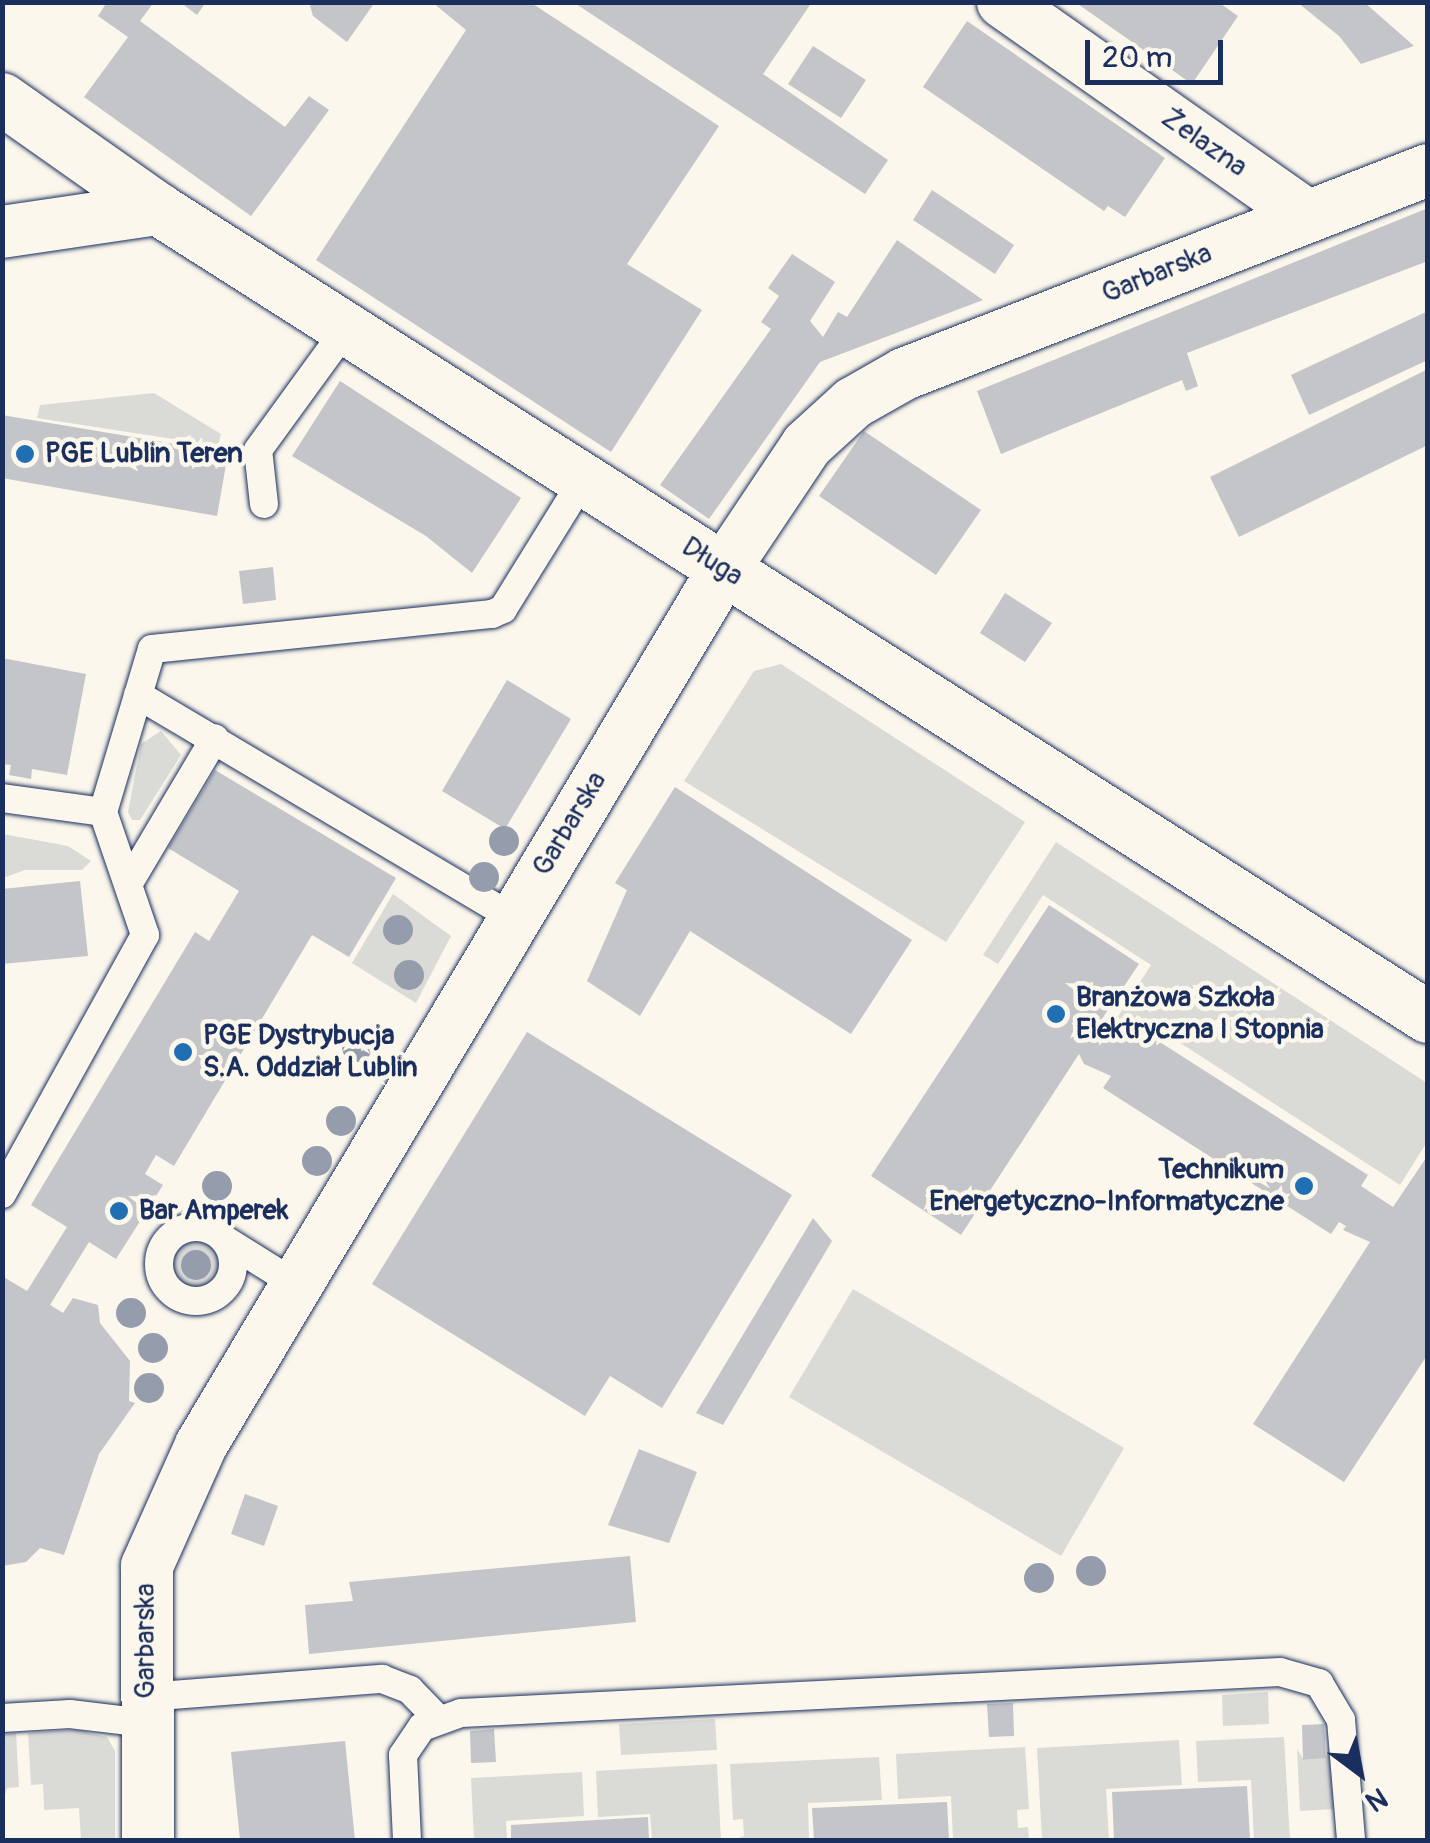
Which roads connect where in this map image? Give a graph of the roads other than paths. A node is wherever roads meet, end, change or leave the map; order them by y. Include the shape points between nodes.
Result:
1 (1003, 2) edge
2 (2, 99) edge
3 (1428, 170) edge
4 (158, 209) junction
5 (1306, 215) junction
6 (2, 232) edge
7 (346, 329) junction
8 (583, 480) junction
9 (264, 504) dead end
10 (724, 569) junction
11 (138, 695) junction
12 (215, 738) junction
13 (2, 798) edge
14 (103, 812) junction
15 (130, 881) junction
16 (514, 918) junction
17 (1428, 1017) edge
18 (2, 1194) edge
19 (225, 1240) junction
20 (285, 1278) junction
21 (229, 1282) junction
22 (146, 1710) junction
23 (2, 1718) edge
24 (438, 1719) junction
25 (148, 1840) edge
26 (406, 1840) edge
27 (1351, 1840) edge

1 - 5 street, Żelazna
2 - 4 street, Długa
3 - 5 street, Garbarska
4 - 6 street
4 - 7 street, Długa
5 - 10 street, Garbarska via 904,374 852,403 806,445
7 - 8 street, Długa
7 - 9 lane via 258,450
8 - 10 street, Długa
8 - 11 lane via 503,608 482,617 152,649
10 - 16 street, Garbarska
10 - 17 street, Długa
11 - 12 lane
11 - 14 lane
12 - 15 lane
12 - 16 lane
13 - 14 lane
14 - 15 lane
15 - 18 lane via 144,935
16 - 20 street, Garbarska
19 - 20 lane
19 - 21 lane via 233,1260
19 - 21 lane via 207,1228 184,1228 166,1241 158,1261 163,1284 180,1298 213,1298
20 - 21 lane via 248,1270
20 - 22 street, Garbarska via 146,1566
22 - 23 lane
22 - 24 lane via 382,1679 410,1690
22 - 25 street, Garbarska
24 - 26 lane via 422,1727 404,1755
24 - 27 lane via 1280,1672 1320,1683 1336,1710 1345,1739

